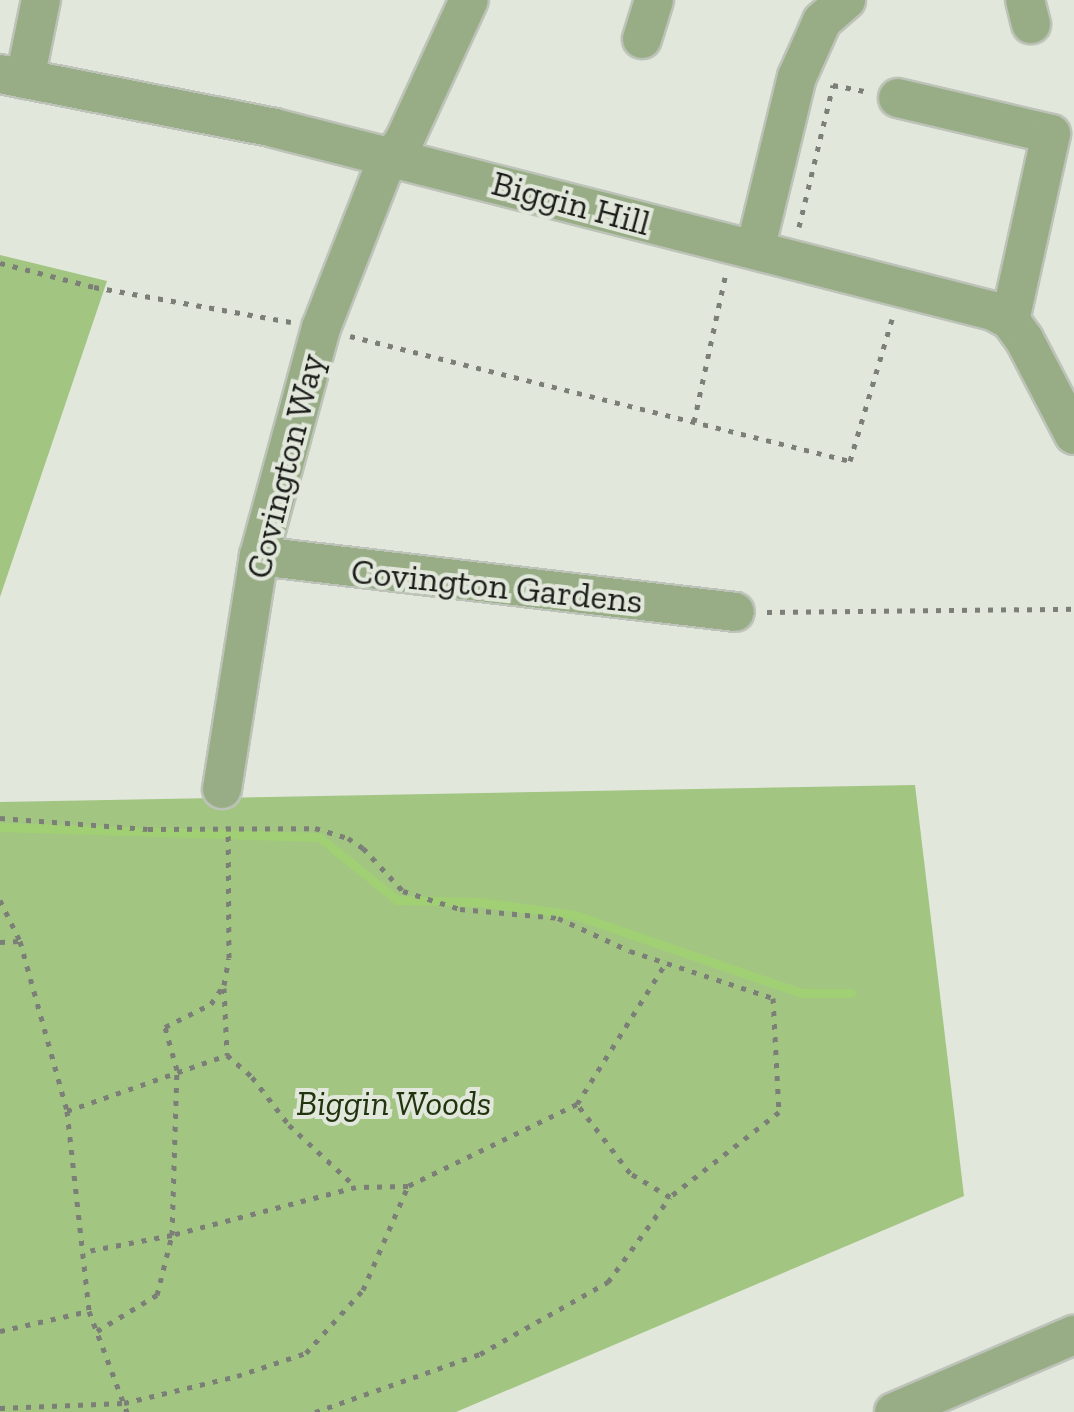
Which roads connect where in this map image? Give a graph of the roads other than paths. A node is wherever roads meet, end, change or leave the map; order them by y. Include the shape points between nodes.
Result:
1 (41, 0) edge
2 (468, 0) edge
3 (654, 0) edge
4 (846, 0) edge
5 (642, 39) dead end
6 (13, 76) edge
7 (898, 98) road end
8 (395, 158) junction
9 (760, 251) junction
10 (1010, 320) junction
11 (1074, 434) edge
12 (258, 556) junction
13 (735, 612) road end
14 (222, 789) road end
15 (1074, 1335) edge
16 (894, 1412) edge

1 - 6 street
2 - 8 street, Covington Way
3 - 5 street
4 - 9 street via 822,21 797,77
6 - 8 street, Biggin Hill
7 - 10 street via 1051,134
8 - 9 street, Biggin Hill
8 - 12 street, Covington Way via 382,172 321,328
9 - 10 street, Biggin Hill via 980,306
10 - 11 street
12 - 13 street, Covington Gardens
12 - 14 street, Covington Way
15 - 16 street

